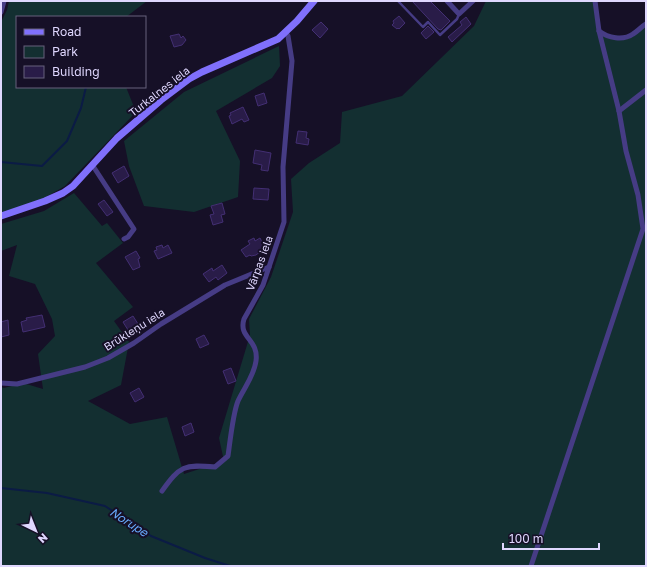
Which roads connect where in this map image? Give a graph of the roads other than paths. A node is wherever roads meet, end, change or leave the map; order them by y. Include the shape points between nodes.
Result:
1 (4, 1) edge
2 (314, 1) edge
3 (398, 1) edge
4 (447, 1) edge
5 (473, 1) edge
6 (595, 1) edge
7 (1, 12) edge
8 (459, 14) junction
9 (646, 24) edge
10 (599, 31) junction
11 (286, 33) junction
12 (646, 90) edge
13 (619, 112) junction
14 (93, 166) junction
15 (1, 216) edge
16 (124, 239) dead end
17 (269, 267) junction
18 (1, 383) edge
19 (162, 491) dead end
20 (530, 566) edge

1 - 7 street
2 - 11 main road, Turkalnes iela
3 - 8 lane via 423,27 428,22 440,35
4 - 8 street
5 - 8 street
6 - 10 street
9 - 10 street via 626,37 609,37
10 - 13 street
11 - 14 main road, Turkalnes iela via 264,46 189,79 117,138
11 - 17 street, Vārpas iela via 292,61 284,160 284,222
12 - 13 street
13 - 20 street via 643,229
14 - 15 main road, Turkalnes iela via 63,193
14 - 16 street via 134,229
17 - 18 street, Brūkleņu iela via 225,285 108,358 36,380 17,384
17 - 19 street, Vārpas iela via 263,285 242,324 246,336 255,348 256,362 238,402 228,456 215,467 185,466 173,475

